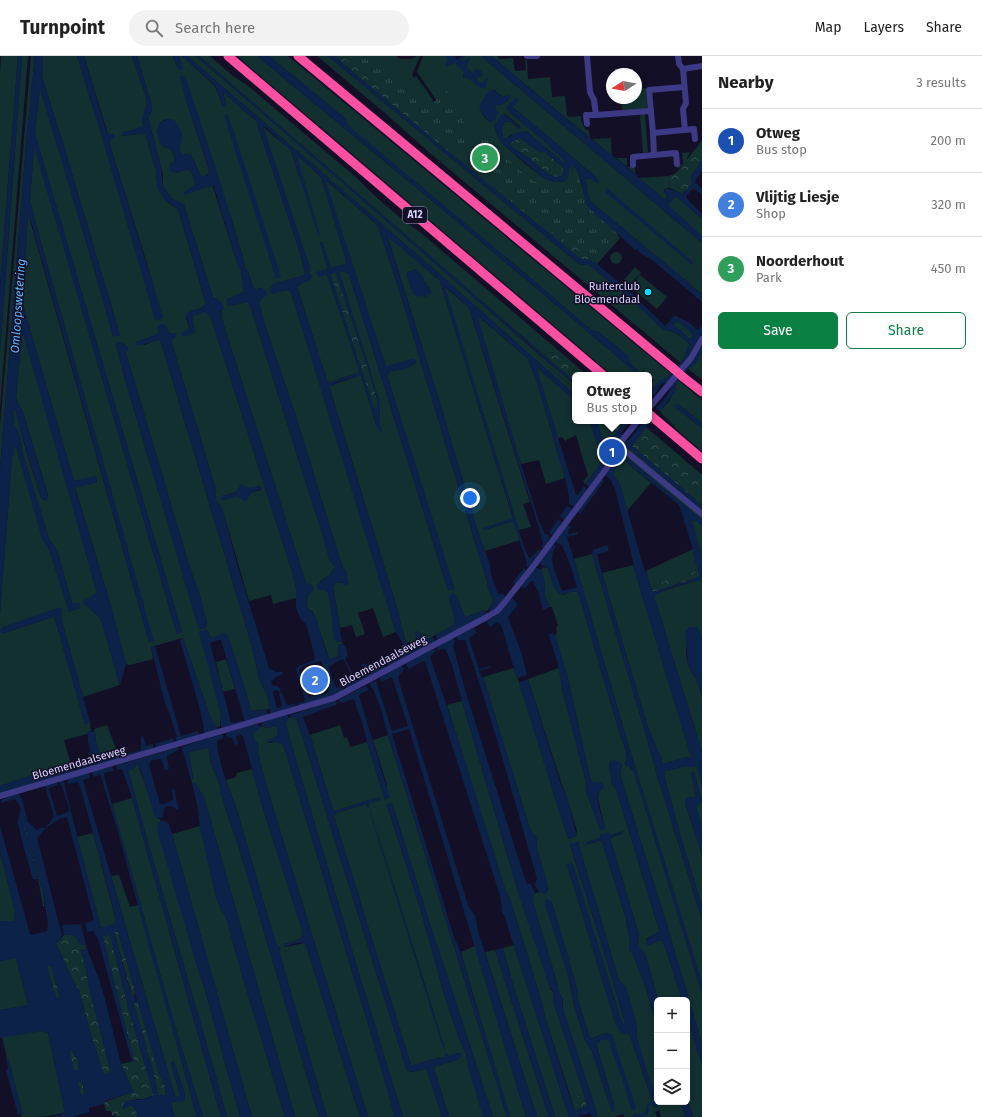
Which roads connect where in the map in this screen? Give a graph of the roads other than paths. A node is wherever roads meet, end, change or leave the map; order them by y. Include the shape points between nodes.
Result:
1 (228, 56) edge
2 (298, 56) edge
3 (527, 56) edge
4 (537, 56) edge
5 (587, 56) edge
6 (678, 56) edge
7 (702, 66) edge
8 (683, 69) junction
9 (684, 86) junction
10 (651, 111) junction
11 (596, 115) junction
12 (587, 124) dead end
13 (685, 130) junction
14 (652, 133) junction
15 (695, 139) dead end
16 (654, 155) junction
17 (677, 164) dead end
18 (633, 165) dead end
19 (702, 339) edge
20 (599, 372) edge
21 (702, 392) edge
22 (652, 404) edge
23 (652, 417) edge
24 (635, 424) edge
25 (621, 441) junction
26 (702, 460) edge
27 (702, 514) edge
28 (0, 796) edge

1 - 20 highway, A12
2 - 21 highway, bridge
3 - 4 street
5 - 11 street via 590,92
6 - 8 street
7 - 8 street
8 - 9 street
9 - 10 street via 649,90
9 - 13 street
10 - 11 street
10 - 14 street
11 - 12 street via 586,115
13 - 14 street
13 - 15 street via 694,129
14 - 16 street
16 - 17 street via 676,153
16 - 18 street via 633,157
19 - 22 street via 690,358
23 - 26 highway
24 - 25 street, Bloemendaalseweg
25 - 27 street
25 - 28 street, Bloemendaalseweg via 609,465 535,564 497,611 487,617 334,698

